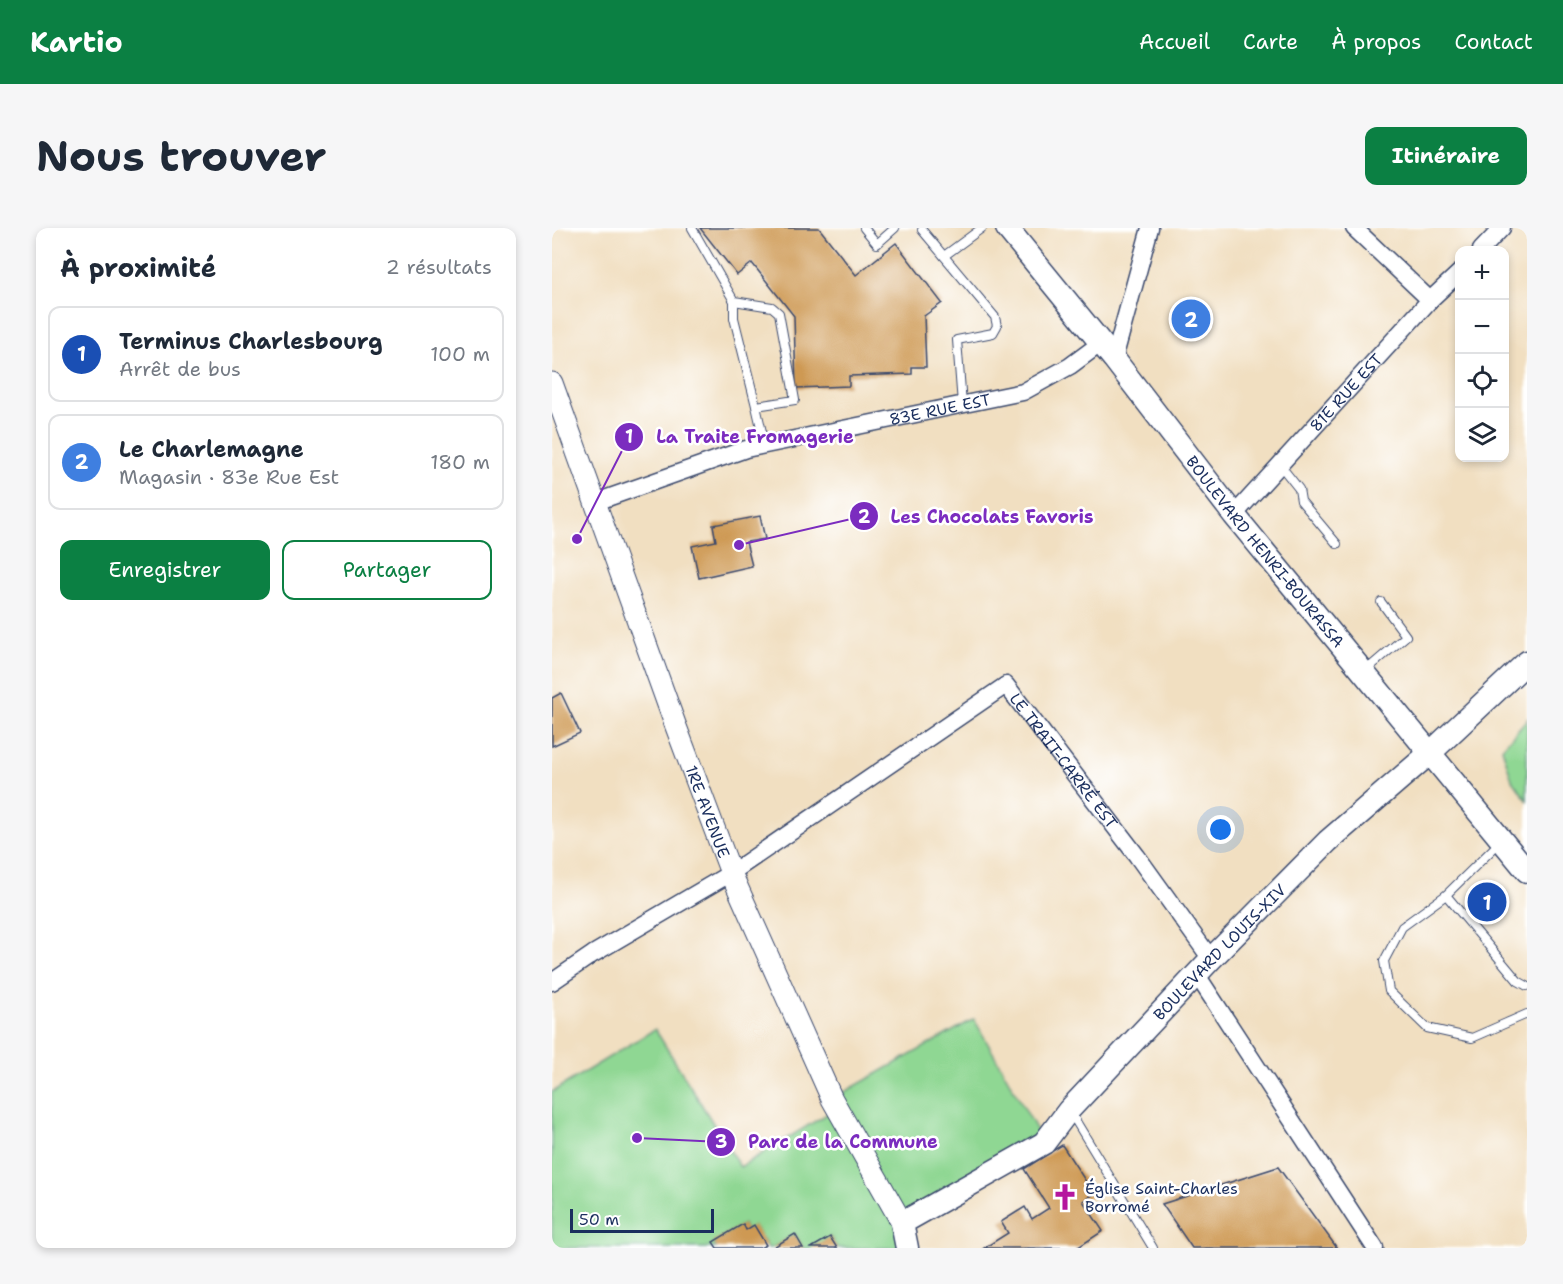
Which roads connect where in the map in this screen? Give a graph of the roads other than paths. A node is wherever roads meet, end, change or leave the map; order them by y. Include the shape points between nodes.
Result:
1 (692, 228) edge
2 (864, 228) edge
3 (895, 228) edge
4 (982, 228) edge
5 (1007, 228) edge
6 (1150, 228) edge
7 (1354, 228) edge
8 (1502, 228) edge
9 (922, 230) dead end
10 (1485, 246) edge
11 (944, 256) junction
12 (1455, 277) edge
13 (1430, 300) junction
14 (734, 301) junction
15 (1108, 351) junction
16 (552, 383) edge
17 (962, 404) junction
18 (756, 406) junction
19 (765, 444) junction
20 (1280, 465) junction
21 (596, 502) junction
22 (1234, 515) junction
23 (1337, 544) dead end
24 (1381, 602) dead end
25 (1527, 662) edge
26 (1364, 672) junction
27 (1430, 753) junction
28 (1502, 840) junction
29 (1527, 871) edge
30 (731, 873) junction
31 (1446, 895) junction
32 (1204, 967) junction
33 (552, 982) edge
34 (1527, 986) edge
35 (1527, 1014) edge
36 (1069, 1110) junction
37 (902, 1223) junction
38 (907, 1248) edge
39 (1153, 1248) edge
40 (1375, 1248) edge

1 - 14 lane
2 - 3 lane via 877,244
4 - 11 lane
5 - 15 main road, BOULEVARD HENRI-BOURASSA
6 - 15 street
7 - 13 street
8 - 10 street
9 - 11 lane
11 - 17 lane via 995,317 997,326 993,333 957,340
12 - 13 street, 81E RUE EST
13 - 20 street, 81E RUE EST
14 - 18 lane via 734,318
14 - 18 lane via 772,307 779,313 795,400
15 - 17 street, 83E RUE EST via 1023,392
15 - 22 main road, BOULEVARD HENRI-BOURASSA
16 - 21 street, 1RE AVENUE
17 - 19 street, 83E RUE EST
18 - 19 lane
19 - 21 street, 83E RUE EST
20 - 22 street, 81E RUE EST
20 - 23 lane via 1299,489 1301,501
21 - 30 street, 1RE AVENUE
22 - 26 main road, BOULEVARD HENRI-BOURASSA
24 - 26 lane via 1406,636
25 - 27 main road, BOULEVARD LOUIS-XIV
26 - 27 main road, BOULEVARD HENRI-BOURASSA
27 - 28 main road, BOULEVARD HENRI-BOURASSA
27 - 32 main road, BOULEVARD LOUIS-XIV via 1328,841
28 - 29 main road, BOULEVARD HENRI-BOURASSA
28 - 31 lane
30 - 32 street, LE TRAIT-CARRÉ EST via 1006,685 1137,856
30 - 33 street
30 - 37 street, 1RE AVENUE via 832,1099
31 - 34 lane via 1518,981
31 - 35 lane via 1402,927 1384,961 1389,991 1427,1028 1472,1038
32 - 36 main road, BOULEVARD LOUIS-XIV
32 - 40 street, LE TRAIT-CARRÉ EST
36 - 37 main road, BOULEVARD LOUIS-XIV via 1044,1143
36 - 39 lane
37 - 38 main road

